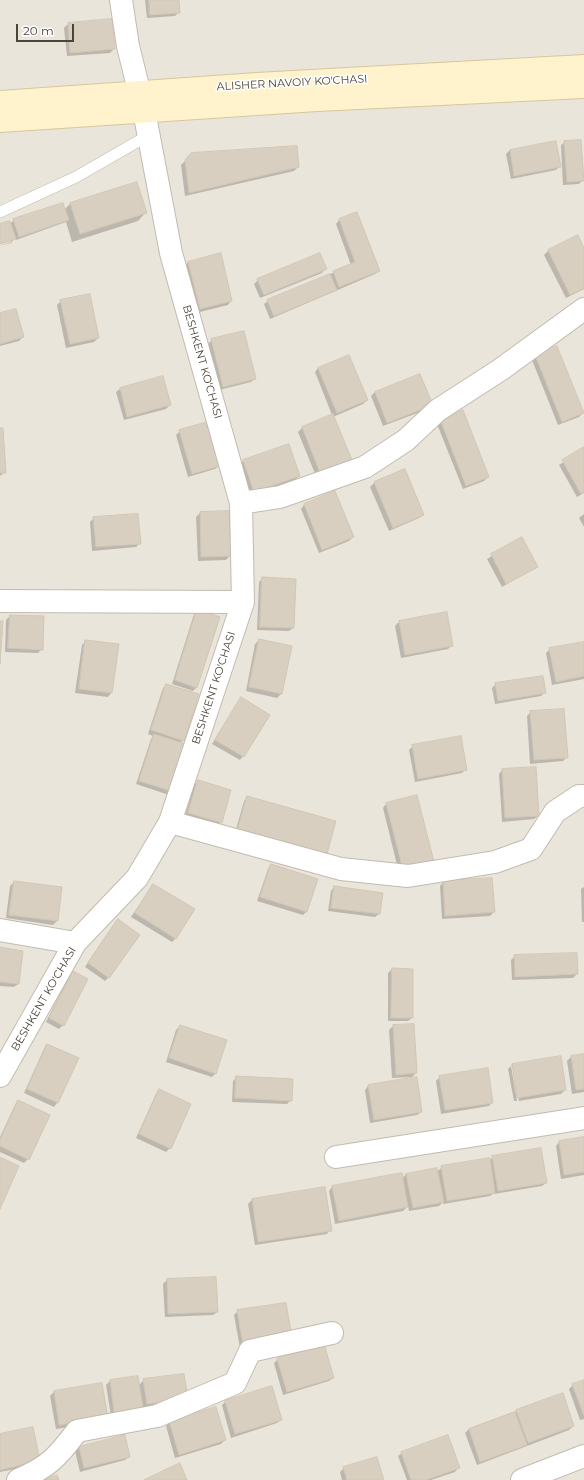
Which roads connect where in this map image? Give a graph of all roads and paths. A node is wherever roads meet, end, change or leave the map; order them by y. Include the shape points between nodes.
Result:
1 (121, 0) edge
2 (584, 66) edge
3 (584, 87) edge
4 (142, 101) junction
5 (0, 102) edge
6 (0, 121) edge
7 (148, 135) junction
8 (0, 212) edge
9 (584, 308) edge
10 (241, 503) junction
11 (0, 601) edge
12 (243, 602) junction
13 (584, 796) edge
14 (170, 822) junction
15 (0, 930) edge
16 (75, 943) junction
17 (0, 1076) edge
18 (584, 1118) edge
19 (336, 1157) dead end
20 (332, 1333) dead end
21 (584, 1456) edge
22 (18, 1480) edge
23 (522, 1480) edge

1 - 4 street, BESHKENT KO'CHASI via 128,46
2 - 4 main road, ALISHER NAVOIY KO'CHASI
3 - 4 main road, ALISHER NAVOIY KO'CHASI
4 - 5 main road, ALISHER NAVOIY KO'CHASI
4 - 6 main road, ALISHER NAVOIY KO'CHASI
4 - 7 street, BESHKENT KO'CHASI
7 - 8 lane via 76,177
7 - 10 street, BESHKENT KO'CHASI via 171,253
9 - 10 street via 500,370 438,410 406,440 365,467 280,497
10 - 12 street, BESHKENT KO'CHASI
11 - 12 street
12 - 14 street, BESHKENT KO'CHASI
13 - 14 street via 579,796 556,812 531,849 495,862 408,876 341,869
14 - 16 street, BESHKENT KO'CHASI via 137,878
15 - 16 street
16 - 17 street, BESHKENT KO'CHASI
18 - 19 street
20 - 22 street via 250,1351 236,1383 157,1416 77,1431 61,1452 40,1470
21 - 23 street

